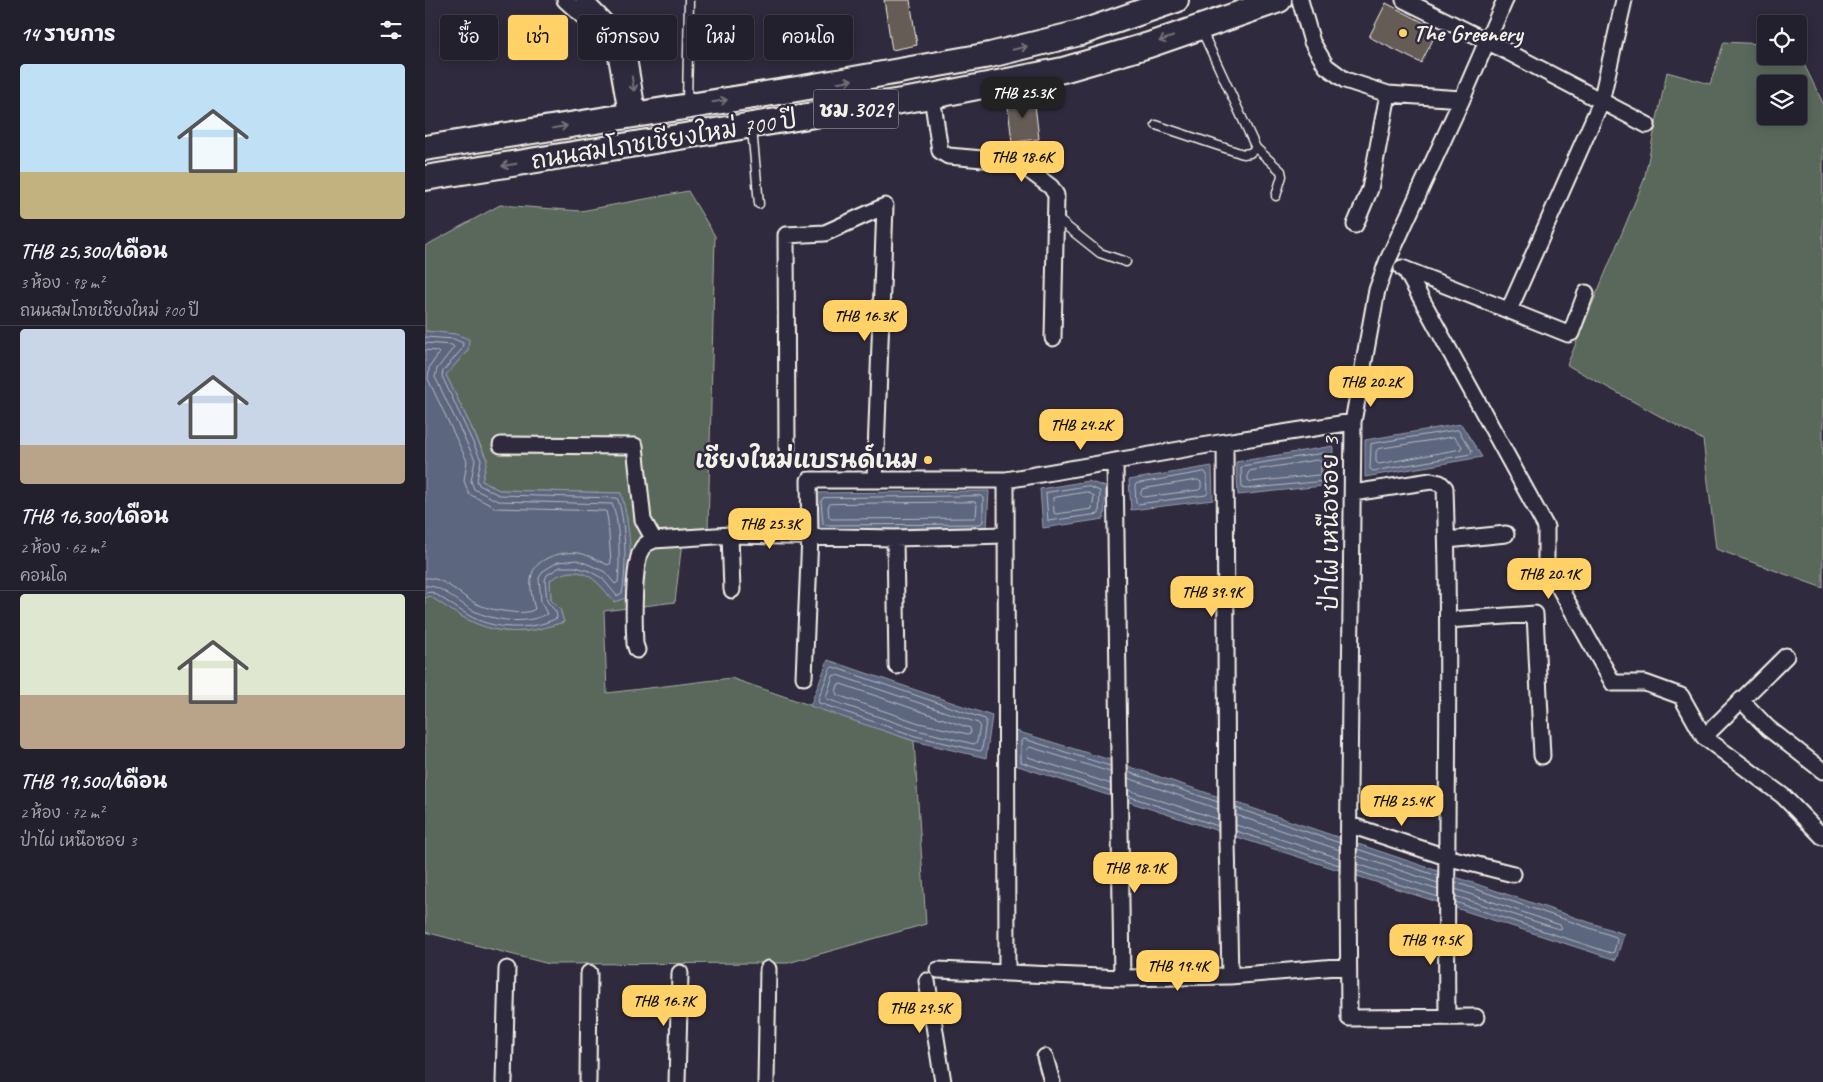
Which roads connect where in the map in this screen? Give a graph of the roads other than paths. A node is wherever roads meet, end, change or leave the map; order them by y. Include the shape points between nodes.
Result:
1 (565, 0) edge
2 (584, 0) edge
3 (689, 0) edge
4 (1176, 0) edge
5 (1279, 0) edge
6 (1300, 0) edge
7 (1403, 0) edge
8 (1505, 0) edge
9 (1624, 0) edge
10 (1200, 28) junction
11 (1487, 41) junction
12 (1388, 94) junction
13 (932, 96) junction
14 (1462, 99) junction
15 (1601, 102) junction
16 (687, 106) junction
17 (632, 115) junction
18 (1156, 125) dead end
19 (1647, 125) dead end
20 (751, 126) junction
21 (425, 148) edge
22 (1257, 148) junction
23 (425, 178) edge
24 (1276, 196) dead end
25 (759, 204) dead end
26 (1056, 218) junction
27 (1355, 225) dead end
28 (1125, 262) dead end
29 (1387, 262) junction
30 (1405, 269) junction
31 (1586, 294) dead end
32 (1509, 310) junction
33 (1053, 338) dead end
34 (1353, 422) junction
35 (1225, 442) junction
36 (501, 445) dead end
37 (787, 450) dead end
38 (1115, 461) junction
39 (875, 480) junction
40 (1006, 480) junction
41 (1353, 493) junction
42 (1506, 534) dead end
43 (730, 535) junction
44 (810, 536) junction
45 (1005, 536) junction
46 (895, 538) junction
47 (655, 540) junction
48 (1447, 540) junction
49 (732, 590) dead end
50 (1448, 620) junction
51 (637, 650) dead end
52 (1786, 656) dead end
53 (897, 666) dead end
54 (804, 677) dead end
55 (1741, 700) junction
56 (1705, 737) junction
57 (1542, 756) dead end
58 (1823, 770) edge
59 (1349, 831) junction
60 (1823, 837) edge
61 (1446, 864) junction
62 (1513, 874) dead end
63 (1348, 966) junction
64 (507, 969) dead end
65 (768, 969) dead end
66 (938, 970) dead end
67 (589, 973) dead end
68 (680, 973) dead end
69 (1007, 973) junction
70 (1230, 976) junction
71 (1122, 978) junction
72 (927, 981) dead end
73 (1447, 1017) junction
74 (1476, 1017) dead end
75 (1045, 1057) dead end
76 (504, 1082) edge
77 (588, 1082) edge
78 (677, 1082) edge
79 (766, 1082) edge
80 (943, 1082) edge
81 (1052, 1082) edge

1 - 17 street via 609,40 616,54
2 -> 17 street via 623,39 627,49
3 - 16 lane
16 -> 4 main road, ถนนสมโภชเชียงใหม่ 700 ปี / ชม.3029 via 990,55 1080,33
5 - 10 main road, ถนนสมโภชเชียงใหม่ 700 ปี / ชม.3029
6 - 12 street via 1312,42 1325,66 1345,80
7 - 11 street
8 - 11 street, ป่าไผ่ เหนือซอย 3
9 - 15 street
10 -> 13 main road, ถนนสมโภชเชียงใหม่ 700 ปี / ชม.3029 via 1063,70
10 - 22 lane
11 - 14 street, ป่าไผ่ เหนือซอย 3
11 - 15 street
12 - 14 street
12 - 27 street via 1370,189
13 - 20 main road, ถนนสมโภชเชียงใหม่ 700 ปี / ชม.3029
13 - 26 street via 942,154 1025,165 1056,195
14 - 29 street, ป่าไผ่ เหนือซอย 3
15 - 19 street
15 - 32 street
16 - 17 main road, ถนนสมโภชเชียงใหม่ 700 ปี / ชม.3029
21 -> 17 main road, ถนนสมโภชเชียงใหม่ 700 ปี / ชม.3029
18 - 22 lane via 1243,154
20 -> 23 main road, ถนนสมโภชเชียงใหม่ 700 ปี / ชม.3029
20 - 25 lane
22 - 24 lane via 1281,171
26 - 28 lane via 1100,253
26 - 33 street
29 - 30 street
29 - 34 street, ป่าไผ่ เหนือซอย 3 via 1377,290
30 - 32 street
30 - 56 street via 1546,527 1546,564 1613,682 1645,683 1681,696
31 - 32 street via 1568,334
34 - 35 street
34 - 41 street, ป่าไผ่ เหนือซอย 3
35 - 38 street
35 - 70 street
36 - 47 street via 635,446 643,520
37 - 39 street via 786,235 825,233 885,206
38 - 40 street
38 - 71 street
39 - 40 street
39 - 44 street via 809,480
40 - 45 street
41 - 48 street via 1431,480 1440,483 1445,488
41 - 59 street, ป่าไผ่ เหนือซอย 3
42 - 48 street
43 - 44 street
43 - 47 street
43 - 49 street
44 - 46 street
44 - 54 street
45 - 46 street
45 - 69 street
46 - 53 street
47 - 51 street via 643,546 639,553 633,600
48 - 50 street
50 - 57 street via 1535,614
50 - 61 street
52 - 55 street
55 - 56 street
55 - 58 street via 1768,728
56 - 60 street via 1783,796
59 - 61 street
59 - 63 street, ป่าไผ่ เหนือซอย 3
61 - 62 street
61 - 73 street
63 - 70 street
63 - 73 street, ป่าไผ่ เหนือซอย 3 via 1349,1018
64 - 76 street
65 - 79 street
66 - 69 street
67 - 77 street
68 - 78 street
69 - 71 street
70 - 71 street
72 - 80 street
73 - 74 street
75 - 81 street

